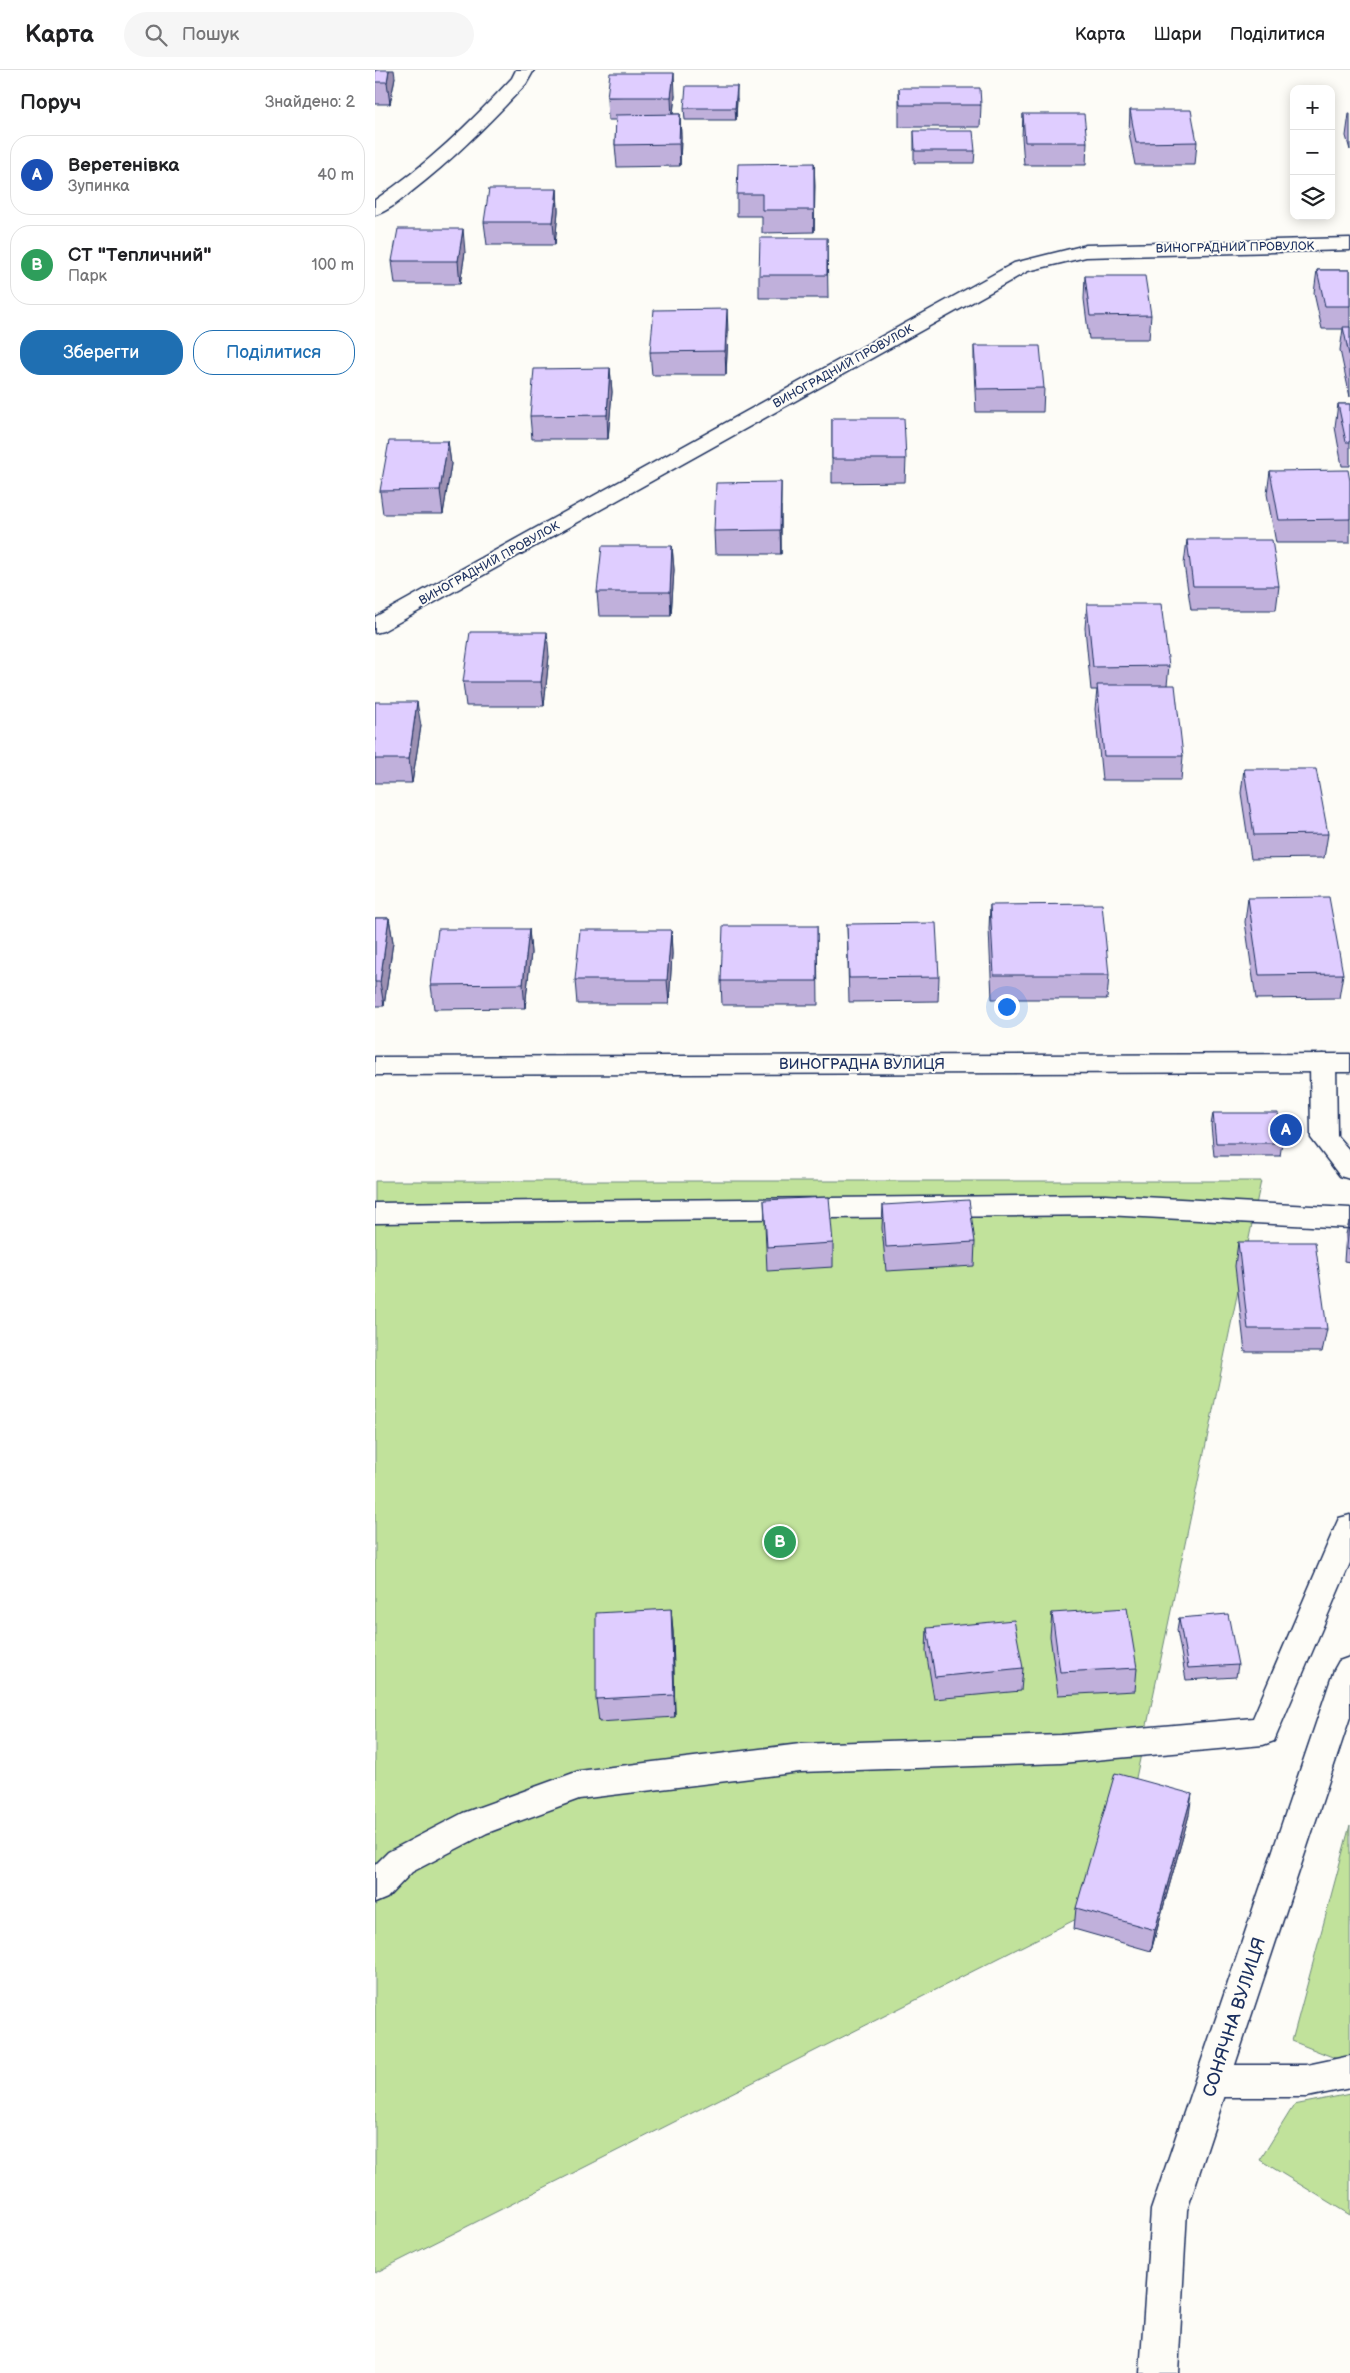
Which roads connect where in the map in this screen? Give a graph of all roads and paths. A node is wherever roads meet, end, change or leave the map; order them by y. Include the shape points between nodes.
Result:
1 (525, 70) edge
2 (375, 209) edge
3 (1350, 244) edge
4 (375, 626) edge
5 (1323, 1063) junction
6 (1350, 1063) edge
7 (375, 1066) edge
8 (1350, 1169) edge
9 (375, 1213) edge
10 (1350, 1218) edge
11 (1350, 1527) edge
12 (1350, 1670) edge
13 (375, 1888) edge
14 (1350, 2072) edge
15 (1213, 2081) junction
16 (1159, 2373) edge

1 - 2 street via 520,80 463,141 409,187
3 - 4 street, ВИНОГРАДНИЙ ПРОВУЛОК via 1086,251 1021,266
5 - 6 street, ВИНОГРАДНА ВУЛИЦЯ
5 - 7 street, ВИНОГРАДНА ВУЛИЦЯ
5 - 8 street via 1324,1138
9 - 10 street via 1106,1205
11 - 13 street via 1263,1731 1061,1749 800,1758 579,1785 475,1823 401,1862
12 - 15 street, СОНЯЧНА ВУЛИЦЯ
14 - 15 street via 1307,2081
15 - 16 street, СОНЯЧНА ВУЛИЦЯ via 1169,2210

